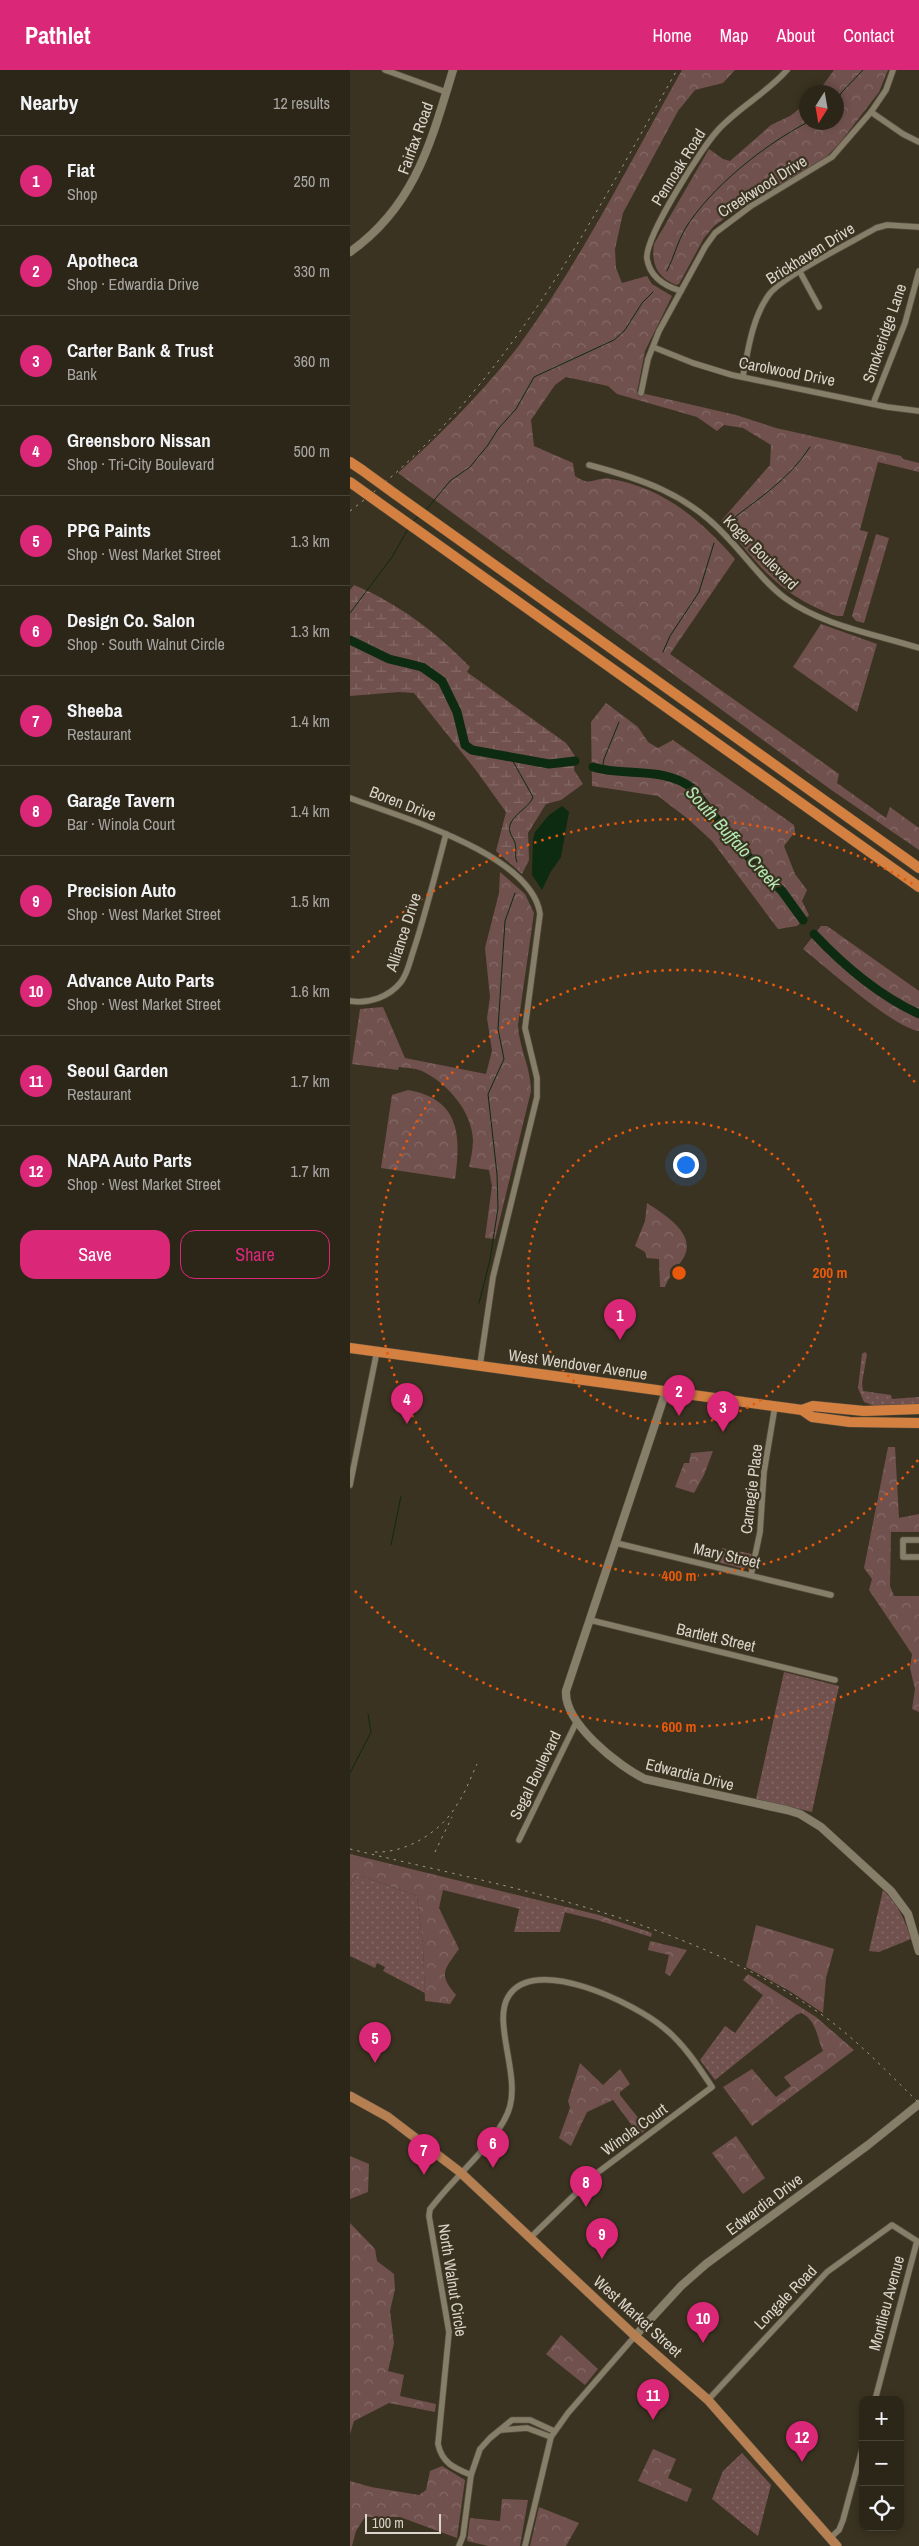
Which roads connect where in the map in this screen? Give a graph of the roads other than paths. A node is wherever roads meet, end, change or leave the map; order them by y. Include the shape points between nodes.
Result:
1 (385, 70) edge
2 (453, 70) edge
3 (787, 70) edge
4 (893, 70) edge
5 (446, 92) junction
6 (871, 112) junction
7 (919, 142) edge
8 (919, 227) edge
9 (350, 252) edge
10 (919, 271) edge
11 (800, 272) junction
12 (680, 291) junction
13 (819, 307) dead end
14 (653, 347) junction
15 (743, 376) junction
16 (641, 393) dead end
17 (873, 404) junction
18 (919, 410) edge
19 (350, 462) edge
20 (589, 465) dead end
21 (350, 482) edge
22 (919, 648) edge
23 (350, 798) edge
24 (446, 834) junction
25 (919, 868) edge
26 (919, 887) edge
27 (350, 1002) edge
28 (350, 1348) edge
29 (377, 1351) junction
30 (480, 1365) junction
31 (666, 1391) junction
32 (775, 1406) junction
33 (802, 1410) junction
34 (919, 1410) edge
35 (919, 1423) edge
36 (350, 1485) edge
37 (919, 1540) edge
38 (616, 1543) junction
39 (919, 1557) edge
40 (751, 1575) junction
41 (832, 1595) dead end
42 (590, 1620) junction
43 (835, 1680) dead end
44 (576, 1723) junction
45 (519, 1840) dead end
46 (919, 1951) edge
47 (712, 2087) joint
48 (350, 2096) edge
49 (919, 2104) edge
50 (460, 2172) junction
51 (892, 2225) joint
52 (532, 2236) junction
53 (636, 2336) junction
54 (876, 2396) edge
55 (708, 2400) junction
56 (502, 2430) junction
57 (554, 2430) junction
58 (551, 2437) junction
59 (859, 2461) edge
60 (470, 2475) junction
61 (830, 2538) junction
62 (459, 2546) edge
63 (525, 2546) edge
64 (837, 2546) edge

1 - 5 street
2 - 5 main road, Fairfax Road
3 - 12 street, Pennoak Road via 776,83 718,129 654,233 647,249 650,268 668,287
4 - 6 street, Creekwood Drive via 886,90
5 - 9 main road, Fairfax Road via 425,157 409,190 384,223
6 - 7 street
6 - 12 street, Creekwood Drive via 832,157 745,210 715,233
8 - 11 street, Brickhaven Drive via 887,225 876,228
10 - 17 street, Smokeridge Lane via 905,323
11 - 13 street
11 - 15 street, Brickhaven Drive via 769,293 762,304
12 - 14 street, Creekwood Drive
14 - 15 street, Carolwood Drive via 693,363
14 - 16 street, Creekwood Drive
15 - 17 street, Carolwood Drive
17 - 18 street, Carolwood Drive
19 - 25 highway, bridge
20 - 22 street, Koger Boulevard via 645,481 684,500 709,518 769,584 814,616
21 - 26 highway, bridge
23 - 24 street, Boren Drive
24 - 27 street, Alliance Drive via 403,980 381,998
24 - 30 street, Boren Drive via 494,858 535,896 540,914 524,1028 537,1078 537,1097 493,1277
28 - 29 highway, West Wendover Avenue
29 - 30 highway, West Wendover Avenue
29 - 36 street
30 - 31 highway, West Wendover Avenue
31 - 32 highway, West Wendover Avenue
31 - 38 main road, Edwardia Drive
32 - 33 highway, West Wendover Avenue
32 - 40 street, Carnegie Place via 764,1472 760,1532
33 - 34 highway, West Wendover Avenue via 813,1406 864,1411
33 - 35 highway, West Wendover Avenue via 812,1417 850,1422
37 - 39 street via 903,1540 903,1557
38 - 40 street, Mary Street
38 - 42 main road, Edwardia Drive
40 - 41 street, Mary Street
42 - 43 street, Bartlett Street
42 - 44 main road, Edwardia Drive via 566,1692 565,1702
44 - 45 street, Segal Boulevard
44 - 46 main road, Edwardia Drive via 629,1772 645,1779 787,1810 811,1820 897,1897 908,1914
47 - 50 street, North Walnut Circle via 669,2032 629,2004 602,1992 545,1979 526,1982 511,1992 504,2008 513,2082 509,2111 498,2130
47 - 52 street, Winola Court via 597,2173
48 - 50 main road, West Market Street via 388,2117
49 - 53 main road, Edwardia Drive via 706,2264 681,2286
50 - 52 main road, West Market Street
50 - 60 street, North Walnut Circle via 430,2209 429,2216 449,2332 438,2444 443,2459
51 - 54 street, Montlieu Avenue via 917,2240
51 - 55 street, Longale Road via 827,2272
52 - 53 main road, West Market Street
53 - 55 main road, West Market Street
53 - 57 street
55 - 61 main road, West Market Street
56 - 57 street via 507,2422 517,2419 536,2422
56 - 58 street via 526,2428
56 - 60 street via 484,2444
57 - 58 street
58 - 63 street
59 - 61 street via 843,2520 839,2530
60 - 62 street
61 - 64 main road, West Market Street

